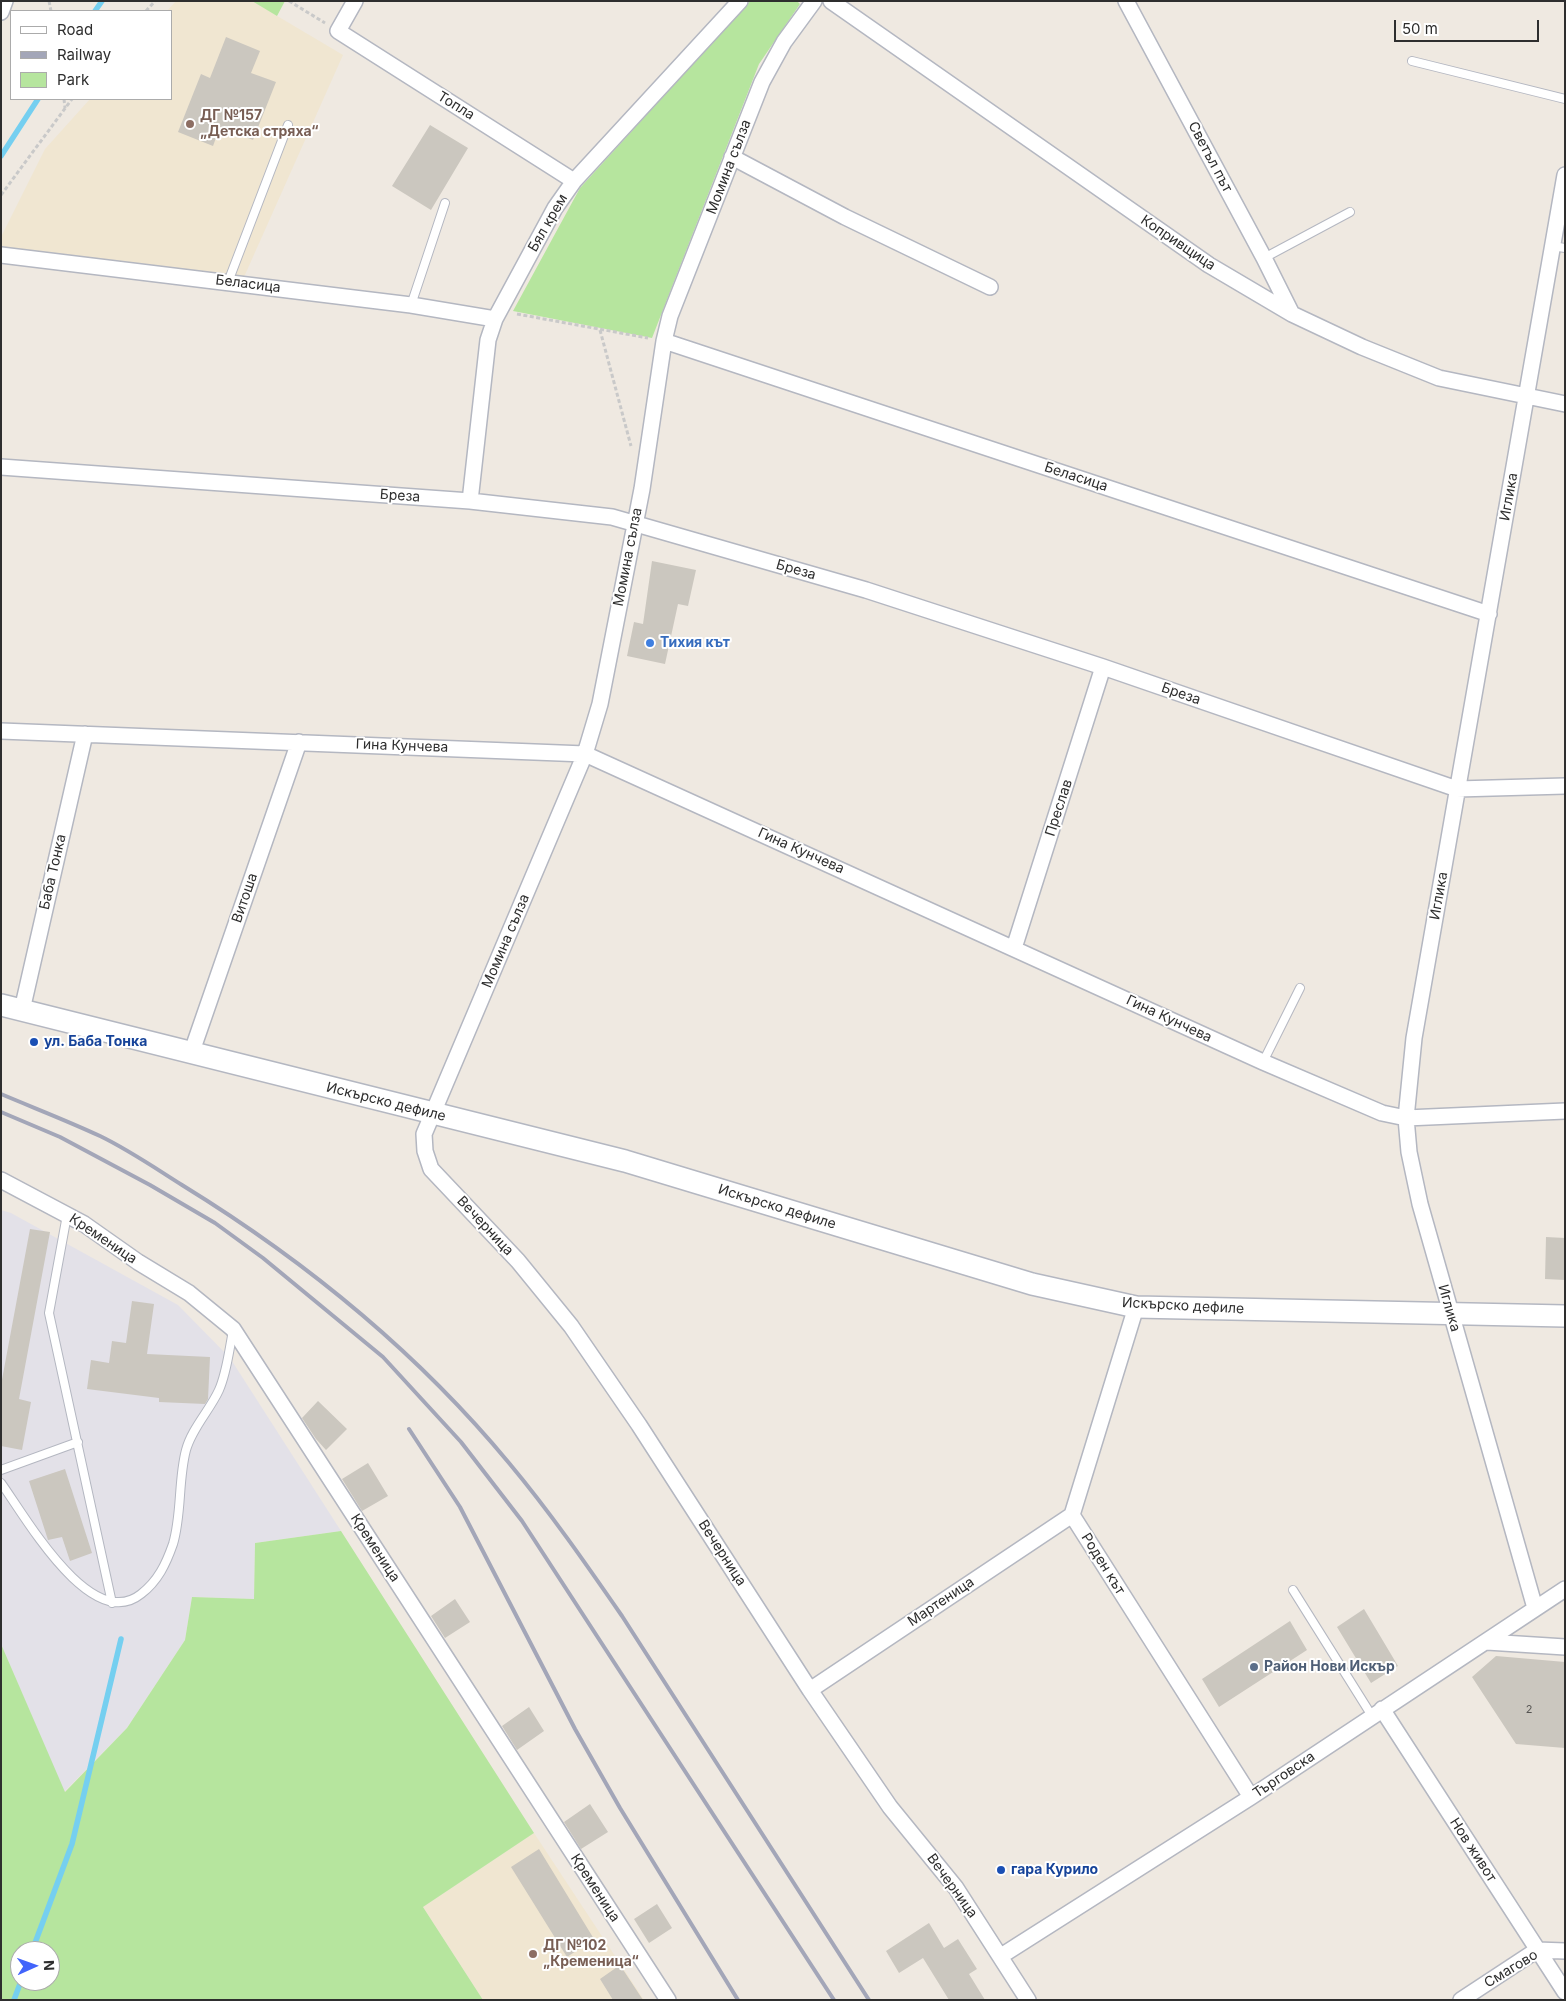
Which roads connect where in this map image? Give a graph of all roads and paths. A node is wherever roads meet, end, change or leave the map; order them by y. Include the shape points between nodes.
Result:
1 (5, 1) edge
2 (289, 1) edge
3 (355, 1) edge
4 (740, 1) edge
5 (814, 1) edge
6 (831, 1) edge
7 (1126, 1) edge
8 (1, 12) edge
9 (338, 31) junction
10 (1412, 61) dead end
11 (64, 100) edge
12 (71, 100) edge
13 (1565, 100) edge
14 (65, 109) junction
15 (288, 125) dead end
16 (732, 157) junction
17 (1565, 175) edge
18 (574, 180) junction
19 (1, 195) edge
20 (445, 203) dead end
21 (1350, 212) dead end
22 (1559, 247) edge
23 (1, 255) edge
24 (1264, 258) junction
25 (228, 282) junction
26 (990, 287) dead end
27 (411, 305) junction
28 (1292, 314) junction
29 (497, 315) junction
30 (600, 330) junction
31 (664, 340) junction
32 (1526, 398) junction
33 (1565, 404) edge
34 (632, 451) dead end
35 (1, 467) edge
36 (470, 501) junction
37 (634, 524) junction
38 (1489, 614) junction
39 (1103, 667) junction
40 (1, 731) edge
41 (85, 734) junction
42 (299, 742) junction
43 (585, 754) junction
44 (1565, 786) edge
45 (1457, 789) junction
46 (1014, 948) junction
47 (1300, 988) dead end
48 (1, 1005) edge
49 (22, 1010) junction
50 (190, 1054) junction
51 (1263, 1062) junction
52 (1565, 1111) edge
53 (432, 1114) junction
54 (1406, 1118) junction
55 (1, 1180) edge
56 (67, 1215) junction
57 (1136, 1307) junction
58 (1450, 1314) junction
59 (1565, 1316) edge
60 (233, 1329) junction
61 (78, 1442) junction
62 (1, 1470) edge
63 (1, 1483) edge
64 (1072, 1515) junction
65 (1565, 1589) edge
66 (1293, 1590) dead end
67 (112, 1603) junction
68 (1535, 1608) junction
69 (1486, 1642) junction
70 (1565, 1647) edge
71 (810, 1690) junction
72 (1377, 1712) junction
73 (1251, 1797) junction
74 (1537, 1950) junction
75 (1565, 1951) edge
76 (1001, 1956) junction
77 (1565, 1992) edge
78 (668, 2000) edge
79 (1028, 2000) edge
80 (1462, 2000) edge

1 - 8 street
2 - 9 path
3 - 9 street
4 - 18 street, Бял крем
5 - 16 street, Момина сълза via 784,42 762,82
6 - 28 street, Копривщица via 1209,264
7 - 24 street, Светъл път
9 - 18 street, Топла
10 - 13 lane
11 - 14 path
12 - 14 path
14 - 19 path
15 - 25 lane
16 - 26 street via 845,217
16 - 31 street, Момина сълза via 670,316
17 - 22 street, Иглика
18 - 29 street, Бял крем via 555,208
20 - 27 lane
21 - 24 lane
22 - 32 street, Иглика
23 - 25 street, Беласица
24 - 28 street, Светъл път
25 - 27 street, Беласица
27 - 29 street, Беласица
28 - 32 street, Копривщица via 1362,347 1440,378
29 - 30 path
29 - 36 street, Бял крем via 488,340
30 - 31 path
30 - 34 path
31 - 37 street, Момина сълза
31 - 38 street, Беласица
32 - 33 street, Копривщица
32 - 38 street, Иглика
35 - 36 street, Бреза
36 - 37 street, Бреза via 585,512
37 - 39 street, Бреза via 866,590
37 - 43 street, Момина сълза via 600,704
38 - 45 street, Иглика
39 - 45 street, Бреза
39 - 46 street, Преслав
40 - 41 street, Гина Кунчева
41 - 42 street, Гина Кунчева
41 - 49 street, Баба Тонка
42 - 43 street, Гина Кунчева
42 - 50 street, Витоша
43 - 46 street, Гина Кунчева
43 - 53 street, Момина сълза
44 - 45 street, Бреза
45 - 54 street, Иглика via 1414,1038
46 - 51 street, Гина Кунчева
47 - 51 lane
48 - 49 main road, Искърско дефиле
49 - 50 main road, Искърско дефиле
50 - 53 main road, Искърско дефиле
51 - 54 street, Гина Кунчева via 1382,1113
52 - 54 street, Гина Кунчева
53 - 57 main road, Искърско дефиле via 477,1122 625,1160 1032,1284
53 - 71 street, Вечерница via 424,1134 431,1169 518,1262 571,1326 639,1425
54 - 58 street, Иглика via 1409,1152 1420,1204
55 - 56 street, Кременица
56 - 60 street, Кременица via 189,1293
56 - 61 lane via 48,1313
57 - 58 main road, Искърско дефиле
57 - 64 street
58 - 59 main road, Искърско дефиле
58 - 68 street, Иглика
60 - 67 lane via 219,1390 186,1449 173,1543 163,1569 155,1584 134,1599
60 - 78 street, Кременица
61 - 62 lane
61 - 67 lane
63 - 67 lane via 68,1574 91,1594
64 - 71 street, Мартеница
64 - 73 street, Роден кът
65 - 68 street, Търговска
66 - 72 lane
68 - 69 street, Търговска
69 - 70 street
69 - 72 street, Търговска
71 - 76 street, Вечерница via 890,1807 956,1888
72 - 73 street, Търговска
72 - 74 street, Нов живот
73 - 76 street, Търговска
74 - 75 street, Смагово
74 - 77 street, Нов живот
74 - 80 street, Смагово
76 - 79 street, Вечерница

